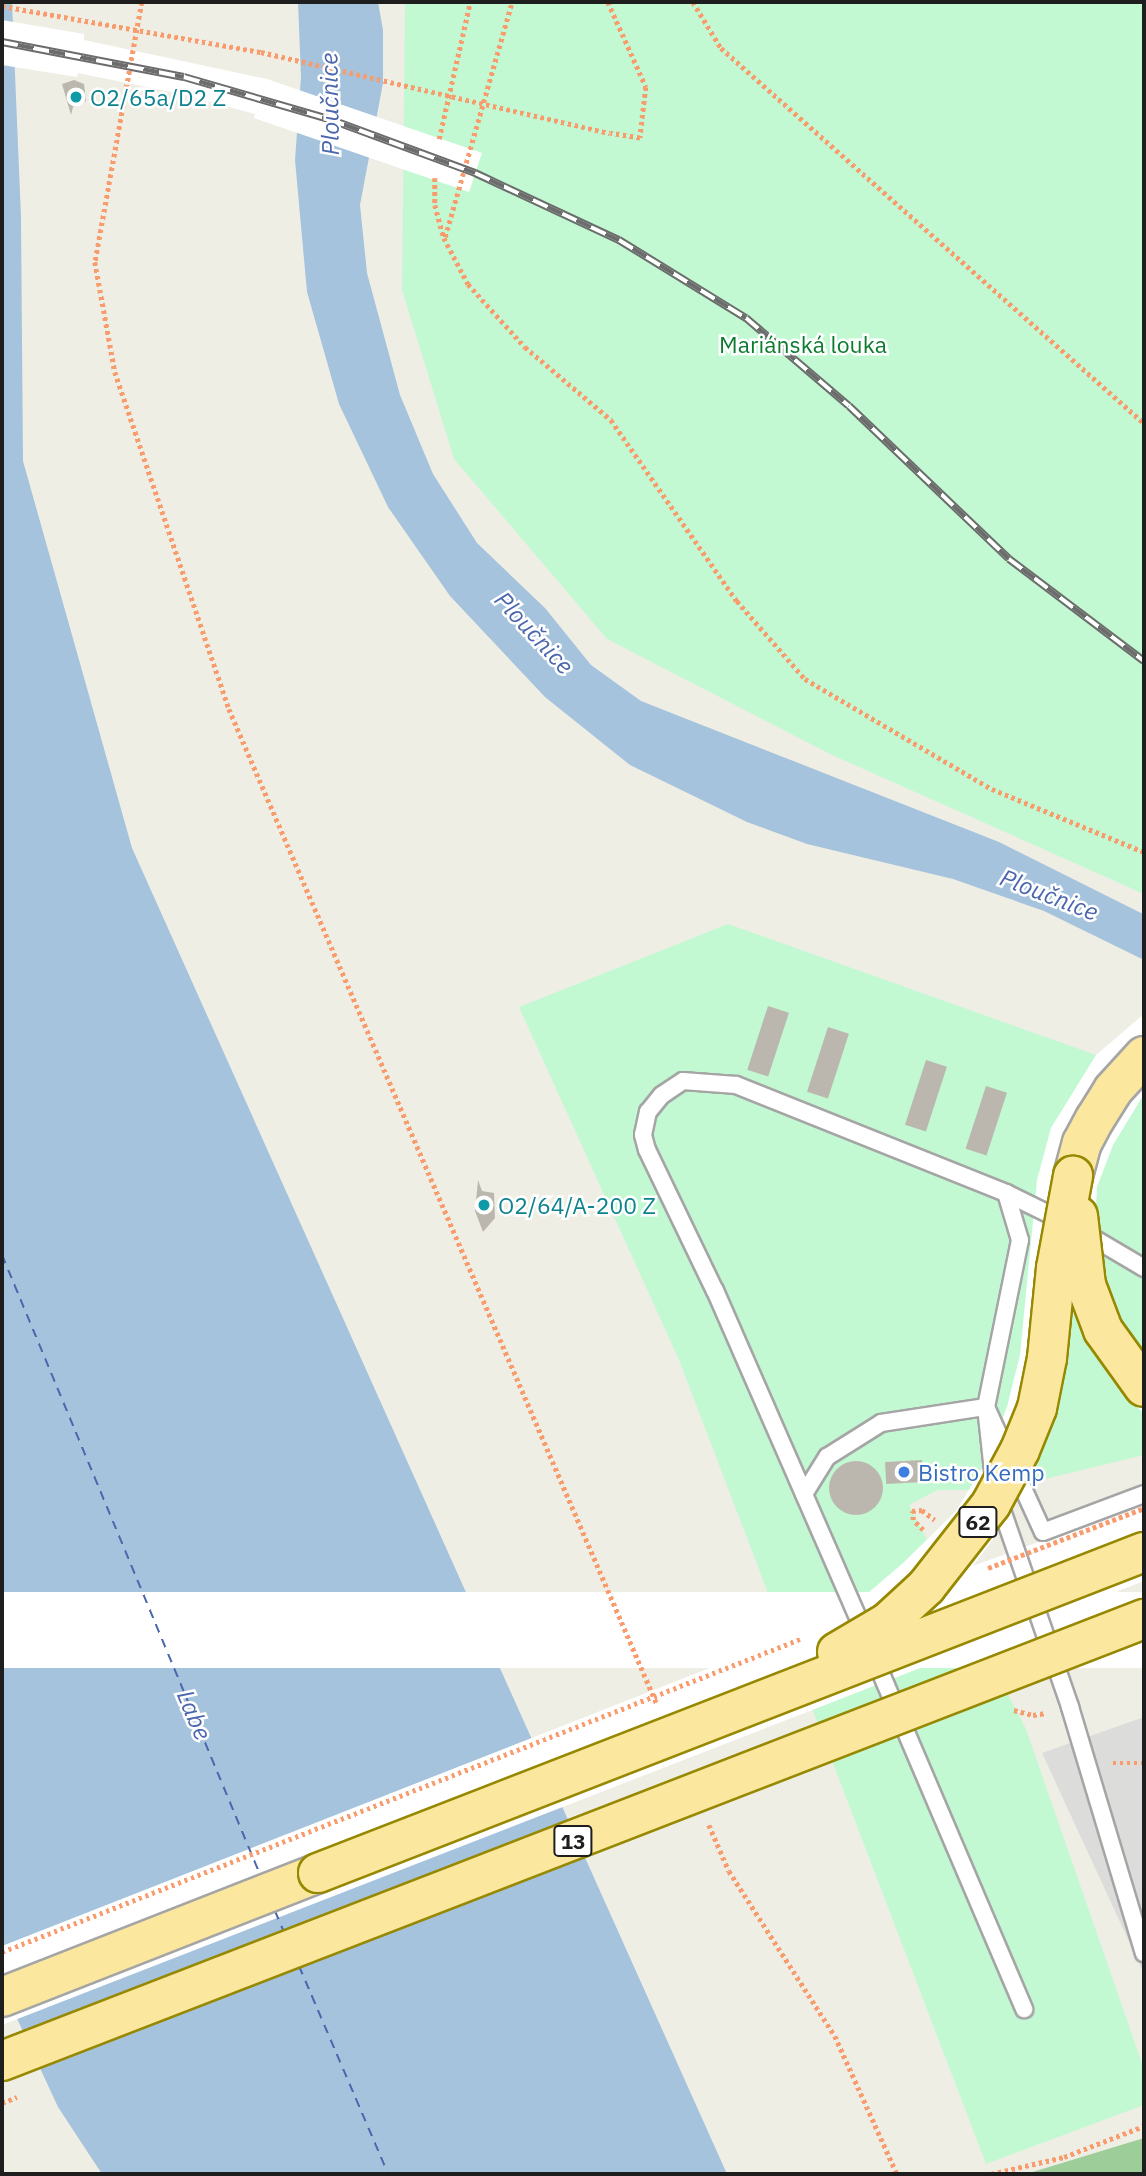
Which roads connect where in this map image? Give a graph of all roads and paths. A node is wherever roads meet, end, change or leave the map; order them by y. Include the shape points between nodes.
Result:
1 (142, 2) edge
2 (470, 2) edge
3 (512, 2) edge
4 (608, 2) edge
5 (693, 2) edge
6 (2, 6) edge
7 (439, 139) dead end
8 (435, 178) dead end
9 (444, 238) junction
10 (1144, 423) edge
11 (1144, 852) edge
12 (1144, 1056) edge
13 (1073, 1176) junction
14 (1006, 1192) junction
15 (1144, 1268) edge
16 (1144, 1387) edge
17 (986, 1407) junction
18 (804, 1494) junction
19 (1144, 1494) edge
20 (1144, 1508) edge
21 (940, 1542) junction
22 (1144, 1552) edge
23 (1144, 1619) edge
24 (811, 1635) dead end
25 (1070, 1707) junction
26 (1009, 1708) dead end
27 (675, 1725) junction
28 (707, 1820) dead end
29 (2, 1952) edge
30 (1144, 1953) edge
31 (2, 1997) edge
32 (1024, 2009) dead end
33 (2, 2061) edge
34 (1144, 2126) edge
35 (897, 2174) edge
36 (992, 2174) edge

1 - 27 path via 95,262 115,372 229,709
2 - 7 path
3 - 9 path
4 - 6 path, bridge via 646,87 640,138 261,52
5 - 10 path via 721,48
8 - 9 path via 435,205
9 - 11 path via 468,284 525,347 611,420 737,601 805,679 992,789
12 - 13 main road, 62 via 1113,1090 1082,1143
13 - 16 main road, bridge via 1086,1284 1103,1330
13 - 21 main road, 62, bridge via 1037,1408 991,1504
14 - 15 lane via 1118,1249
14 - 17 lane via 1020,1240
14 - 18 lane via 736,1085 683,1082 662,1095 648,1112 643,1135 647,1150
17 - 18 lane via 881,1423 827,1457
17 - 19 lane via 1043,1532
17 - 25 lane via 995,1490
18 - 32 lane
20 - 21 path, bridge via 966,1577
21 - 21 path via 913,1520 915,1509
21 - 27 main road, 62, bridge via 888,1622
22 - 27 main road, bridge
23 - 33 main road, 13, bridge
24 - 29 path, bridge
25 - 26 path via 1033,1716
25 - 30 lane
27 - 31 main road, bridge
28 - 35 path via 729,1871 835,2036
34 - 36 path via 1063,2157

